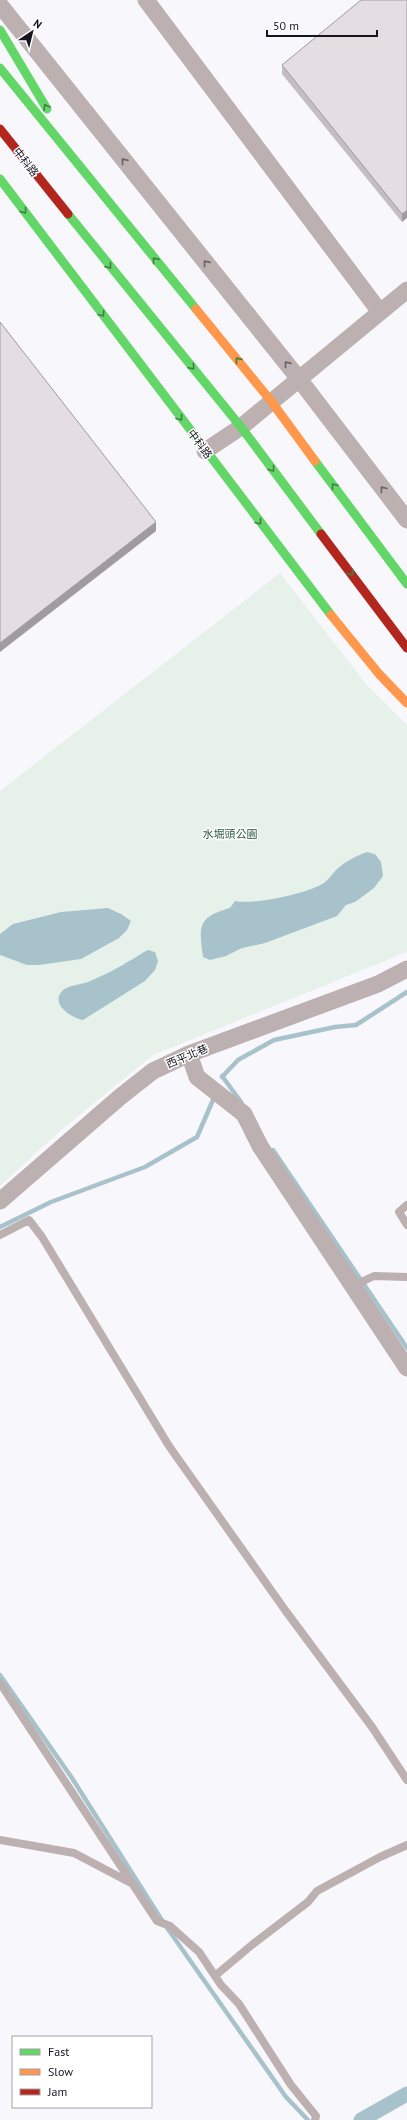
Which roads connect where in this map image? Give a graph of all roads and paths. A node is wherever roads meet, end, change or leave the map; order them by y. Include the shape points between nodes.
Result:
1 (146, 0) edge
2 (0, 5) edge
3 (0, 30) edge
4 (0, 68) edge
5 (0, 130) edge
6 (11, 158) dead end
7 (87, 177) junction
8 (0, 179) edge
9 (85, 236) junction
10 (407, 290) edge
11 (380, 312) junction
12 (298, 379) junction
13 (271, 401) junction
14 (241, 427) junction
15 (205, 451) junction
16 (407, 520) edge
17 (407, 584) edge
18 (407, 648) edge
19 (407, 703) edge
20 (407, 969) edge
21 (189, 1054) junction
22 (0, 1201) edge
23 (407, 1205) edge
24 (407, 1225) edge
25 (0, 1235) edge
26 (407, 1277) edge
27 (353, 1286) junction
28 (407, 1368) edge
29 (0, 1683) edge
30 (407, 1780) edge
31 (0, 1840) edge
32 (407, 1845) edge
33 (132, 1883) junction
34 (216, 1975) junction
35 (315, 2120) edge

1 - 11 street
12 -> 2 street
7 -> 3 street
4 - 7 street
5 - 9 street, 中科路
6 - 9 street
13 -> 7 street
8 -> 15 street, 中科路
9 -> 14 street, 中科路
10 - 11 street
11 - 12 street
12 - 13 street
16 -> 12 street
13 - 14 street
17 -> 13 street
14 - 15 street
14 -> 18 street, 中科路
15 -> 19 street, 中科路 via 319,600 379,674
20 - 21 street, 西平北巷 via 378,984
21 - 22 street, 西平北巷 via 153,1071
21 - 27 street via 197,1076 244,1114 260,1146
23 - 24 lane via 399,1212
25 - 30 lane via 29,1220 169,1446 285,1610 372,1727
26 - 27 lane via 374,1276
27 - 28 street
29 - 33 lane
31 - 33 lane via 74,1853
32 - 34 lane via 317,1891 308,1902
33 - 34 lane via 157,1921 170,1926 192,1944
34 - 35 lane via 316,2116

